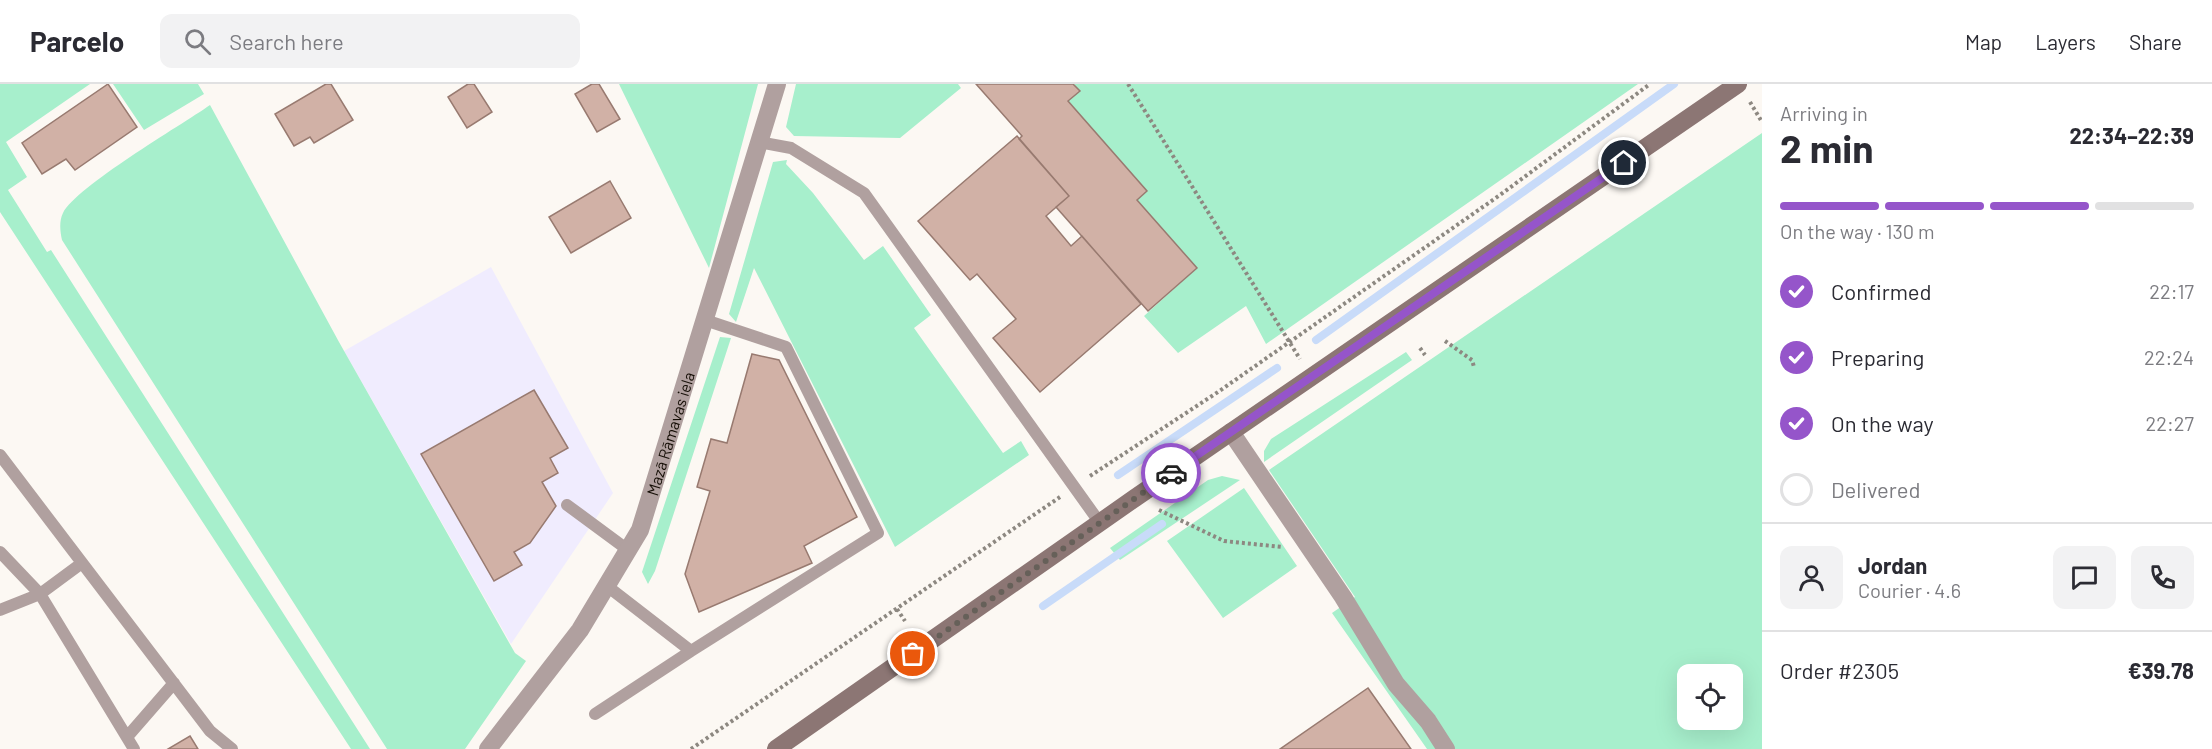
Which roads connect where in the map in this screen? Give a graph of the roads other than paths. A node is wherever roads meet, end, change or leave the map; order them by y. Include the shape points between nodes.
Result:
1 (777, 84) edge
2 (1738, 84) edge
3 (759, 142) junction
4 (705, 320) junction
5 (1231, 432) junction
6 (0, 455) edge
7 (567, 506) dead end
8 (1100, 523) junction
9 (628, 550) junction
10 (0, 552) edge
11 (82, 563) junction
12 (607, 586) junction
13 (40, 594) junction
14 (0, 610) edge
15 (690, 651) junction
16 (174, 683) junction
17 (595, 714) dead end
18 (127, 737) junction
19 (134, 749) edge
20 (232, 749) edge
21 (488, 749) edge
22 (776, 749) edge
23 (1446, 749) edge

1 - 3 street, Mazā Rāmavas iela
2 - 5 main road
3 - 4 street, Mazā Rāmavas iela
3 - 8 lane via 791,148 864,193
4 - 9 street, Mazā Rāmavas iela via 640,530
4 - 15 lane via 786,346 878,534
5 - 8 main road
5 - 23 street via 1343,597 1396,684
6 - 11 lane
7 - 9 lane
8 - 22 main road
9 - 12 street, Mazā Rāmavas iela
10 - 13 lane
11 - 13 lane
11 - 16 lane
12 - 15 lane
12 - 21 street, Mazā Rāmavas iela via 580,630
13 - 14 lane
13 - 18 lane
15 - 17 lane
16 - 18 lane
16 - 20 lane via 210,731
18 - 19 lane

